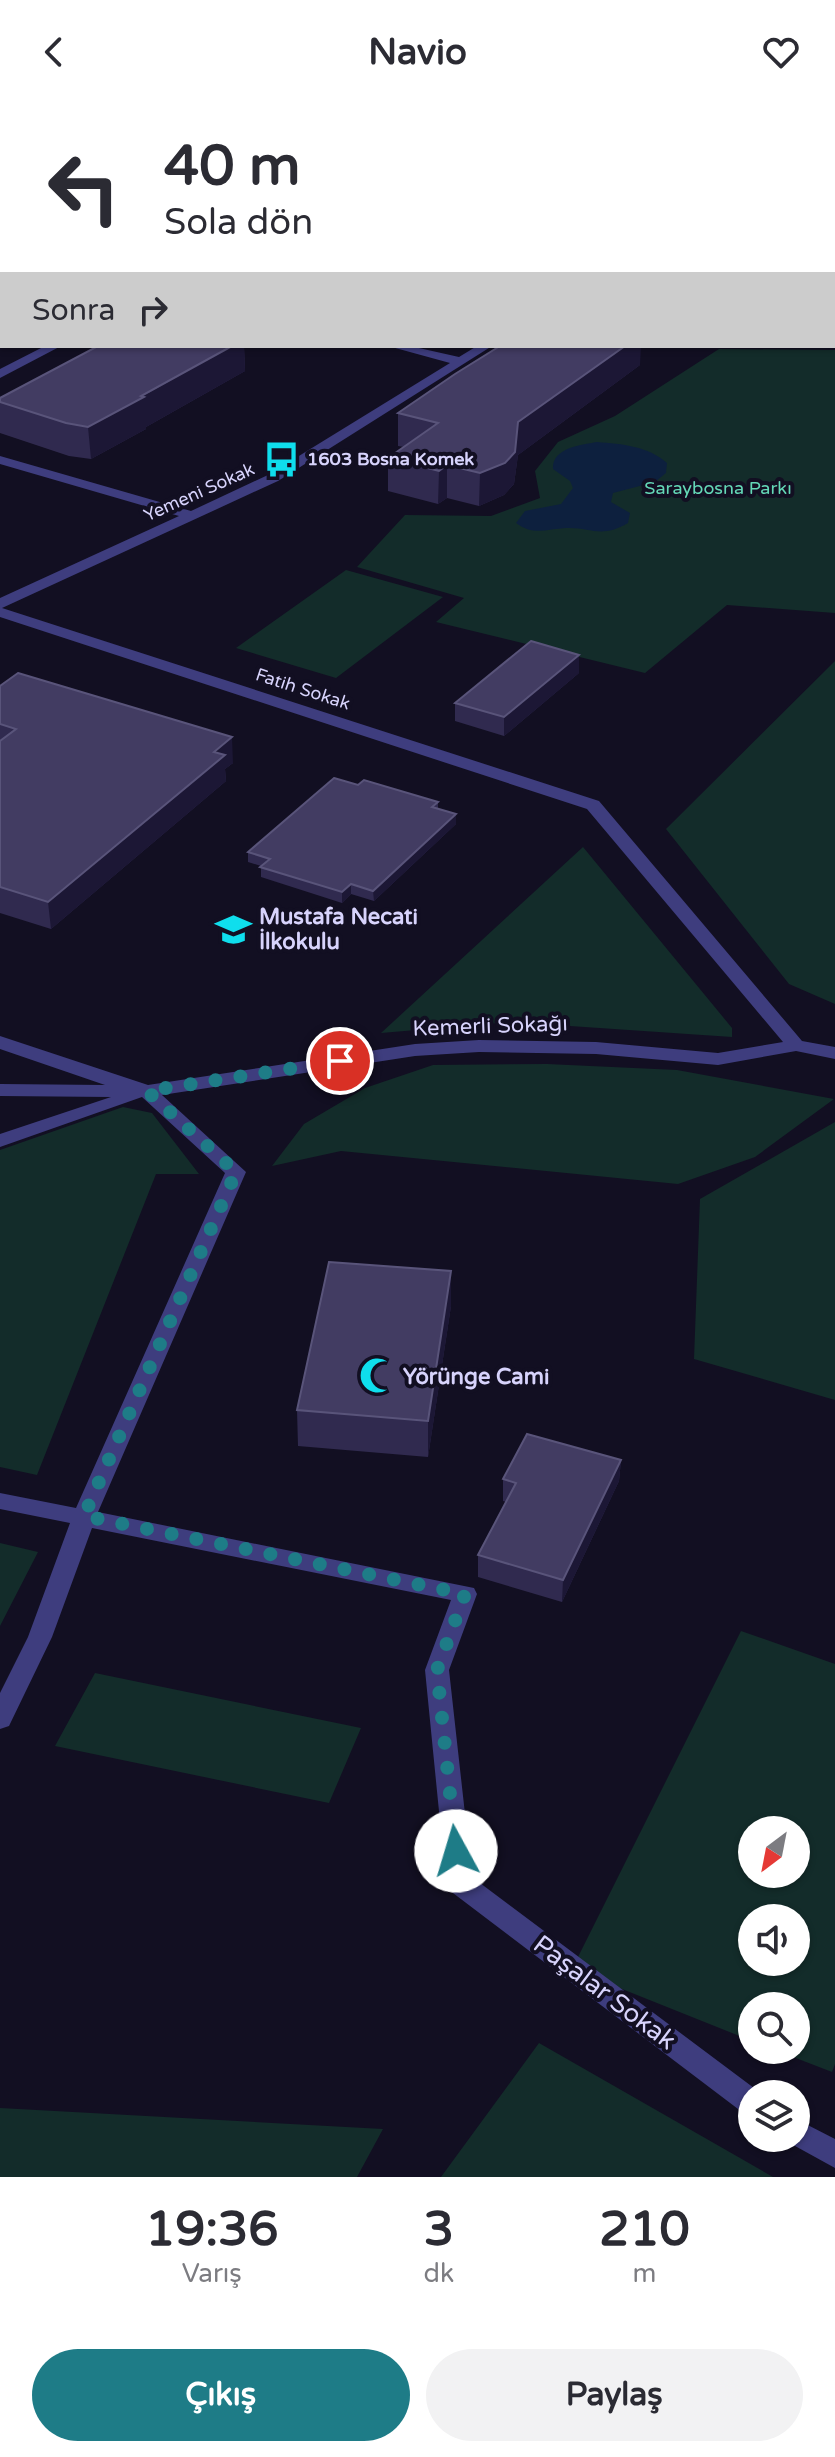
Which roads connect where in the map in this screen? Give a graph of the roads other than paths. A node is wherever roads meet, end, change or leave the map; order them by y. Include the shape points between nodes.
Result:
1 (51, 348) edge
2 (402, 348) edge
3 (483, 348) edge
4 (462, 362) junction
5 (0, 374) edge
6 (0, 460) edge
7 (191, 515) junction
8 (0, 604) edge
9 (0, 612) edge
10 (0, 1042) edge
11 (796, 1045) junction
12 (835, 1053) edge
13 (0, 1090) edge
14 (147, 1091) junction
15 (0, 1141) edge
16 (0, 1501) edge
17 (84, 1516) junction
18 (0, 1719) edge
19 (738, 2092) edge
20 (810, 2140) edge
21 (835, 2155) edge

1 - 5 street
2 - 4 street
3 - 4 street, Yemeni Sokak
4 - 7 street, Yemeni Sokak via 273,478
6 - 7 street
7 - 8 street, Yemeni Sokak
9 - 11 street, Fatih Sokak via 593,805
10 - 14 street
11 - 12 street, Kemerli Sokağı
11 - 14 street, Kemerli Sokağı via 718,1059 539,1045 431,1049
13 - 14 street
14 - 15 street
14 - 17 street via 236,1172
16 - 17 street
17 - 18 street via 40,1637
17 - 19 street, Paşalar Sokak via 465,1594 437,1670 459,1882
20 - 21 street

